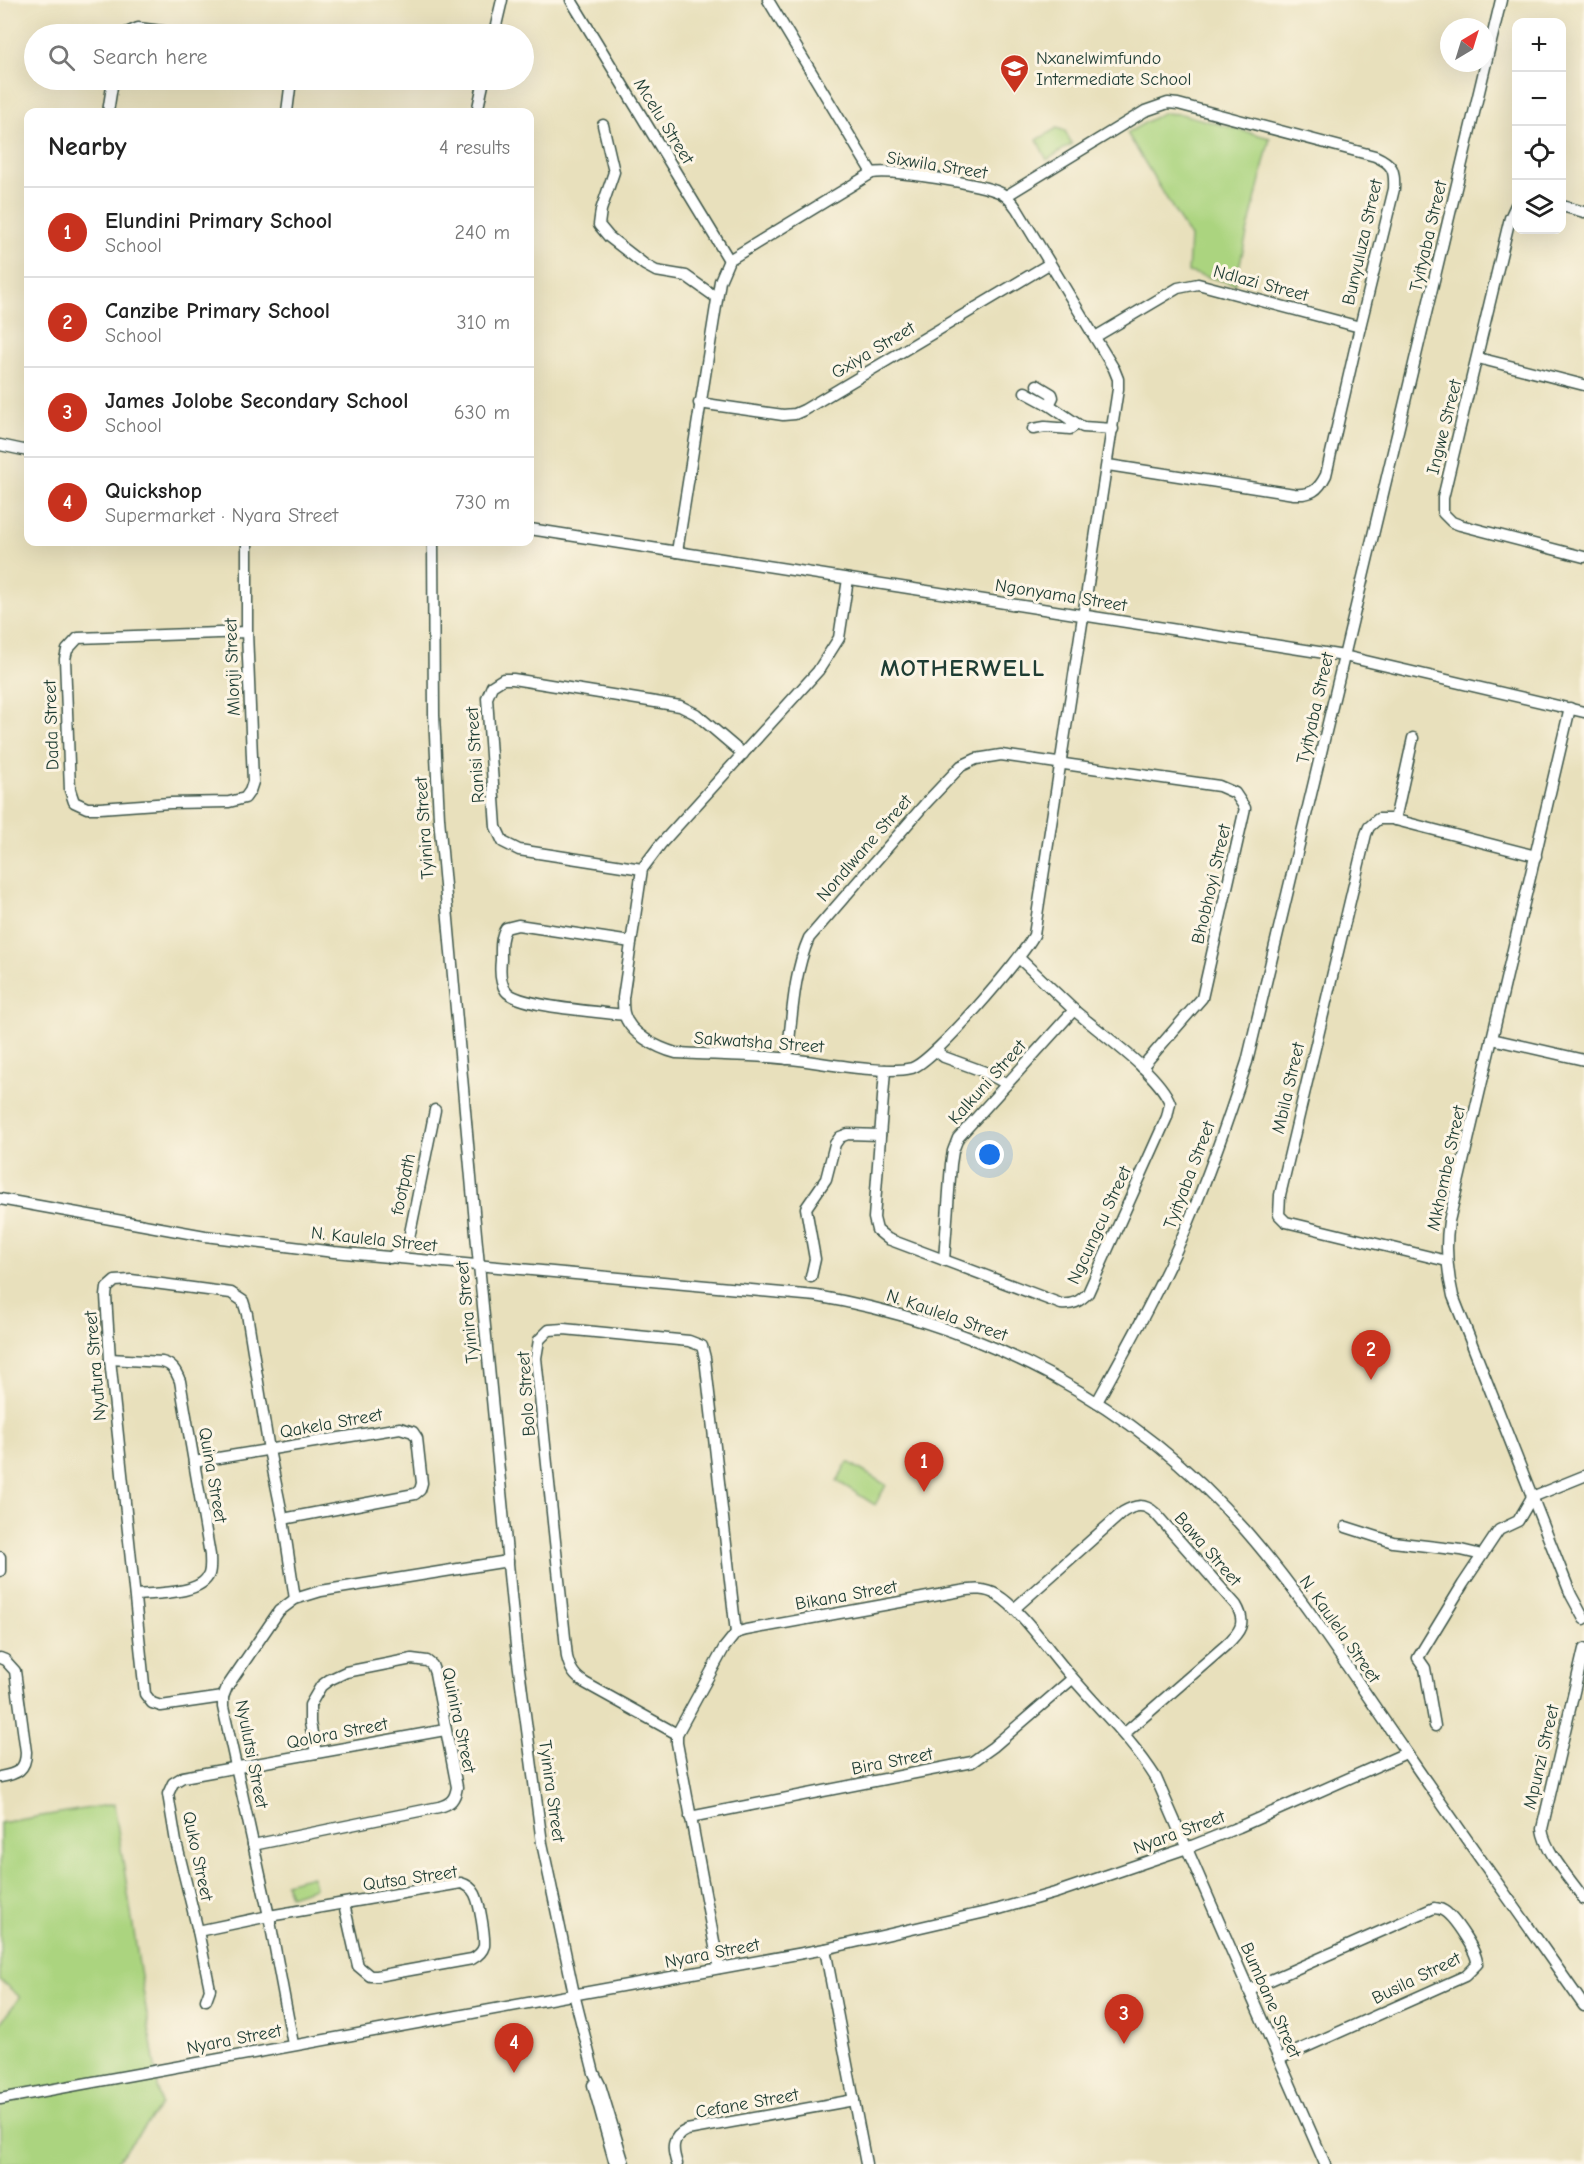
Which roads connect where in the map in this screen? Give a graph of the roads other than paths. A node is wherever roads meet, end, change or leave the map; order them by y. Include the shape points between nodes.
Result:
1 (502, 0) edge
2 (571, 0) edge
3 (768, 0) edge
4 (1501, 0) edge
5 (496, 24) edge
6 (111, 90) edge
7 (289, 90) edge
8 (482, 90) edge
9 (109, 108) edge
10 (287, 108) edge
11 (478, 108) edge
12 (603, 125) dead end
13 (872, 173) junction
14 (1006, 196) junction
15 (1566, 207) edge
16 (1584, 212) edge
17 (1512, 214) edge
18 (729, 260) junction
19 (1049, 264) junction
20 (717, 298) junction
21 (1360, 327) junction
22 (1095, 337) junction
23 (1478, 358) junction
24 (1037, 385) dead end
25 (1584, 385) edge
26 (1025, 392) dead end
27 (699, 403) junction
28 (1049, 405) junction
29 (1077, 424) junction
30 (1033, 429) dead end
31 (1113, 429) junction
32 (0, 445) edge
33 (24, 450) edge
34 (1108, 465) junction
35 (534, 530) edge
36 (247, 546) edge
37 (433, 546) edge
38 (677, 552) junction
39 (1584, 557) edge
40 (848, 579) junction
41 (1084, 616) junction
42 (247, 633) junction
43 (1344, 657) junction
44 (1570, 708) junction
45 (1584, 712) edge
46 (1413, 738) dead end
47 (743, 754) junction
48 (1060, 764) junction
49 (250, 791) joint
50 (1395, 820) junction
51 (1536, 856) junction
52 (642, 869) junction
53 (631, 942) junction
54 (1020, 959) junction
55 (1074, 1010) junction
56 (624, 1015) junction
57 (1492, 1039) junction
58 (936, 1052) junction
59 (787, 1059) junction
60 (1584, 1060) edge
61 (1142, 1067) junction
62 (885, 1070) junction
63 (1007, 1084) junction
64 (435, 1110) dead end
65 (880, 1135) junction
66 (0, 1199) edge
67 (390, 1258) junction
68 (944, 1260) junction
69 (1447, 1261) junction
70 (479, 1265) junction
71 (811, 1277) dead end
72 (110, 1359) junction
73 (1097, 1402) junction
74 (269, 1450) junction
75 (194, 1462) junction
76 (1584, 1476) edge
77 (1532, 1497) junction
78 (283, 1519) junction
79 (1346, 1527) dead end
80 (1482, 1555) junction
81 (0, 1557) edge
82 (508, 1561) junction
83 (0, 1571) edge
84 (135, 1595) junction
85 (295, 1599) junction
86 (1014, 1609) junction
87 (1584, 1619) edge
88 (736, 1633) junction
89 (1584, 1649) edge
90 (0, 1658) edge
91 (1072, 1678) junction
92 (223, 1697) junction
93 (1435, 1726) dead end
94 (445, 1730) junction
95 (677, 1734) junction
96 (1124, 1734) junction
97 (316, 1753) junction
98 (1406, 1753) junction
99 (236, 1769) junction
100 (0, 1777) edge
101 (690, 1817) junction
102 (254, 1845) junction
103 (1186, 1848) junction
104 (1584, 1899) edge
105 (344, 1904) junction
106 (269, 1916) junction
107 (198, 1931) junction
108 (825, 1949) junction
109 (719, 1968) junction
110 (1248, 1990) junction
111 (574, 1994) junction
112 (206, 2001) dead end
113 (1584, 2006) edge
114 (293, 2044) junction
115 (1279, 2059) junction
116 (594, 2073) junction
117 (0, 2099) edge
118 (854, 2100) junction
119 (615, 2164) edge
120 (624, 2164) edge
121 (676, 2164) edge
122 (866, 2164) edge
123 (1325, 2164) edge

1 - 5 street
2 - 18 street, Mcelu Street
3 - 13 street
4 - 43 street, Tyityaba Street
6 - 9 street
7 - 10 street
8 - 11 street
12 - 20 street via 614,172 599,225 645,265 686,276
13 - 14 street, Sixwila Street via 915,175
13 - 18 street, Sixwila Street
14 - 19 street, Sixwila Street
14 - 21 street, Bunyuluza Street via 1145,111 1168,103 1375,156 1392,168 1395,189
15 - 16 street
17 - 23 street, Ingwe Street
18 - 20 street
19 - 22 street, Sixwila Street
19 - 27 street, Gxiya Street via 795,414
20 - 27 street
21 - 22 street, Ndlazi Street via 1198,284 1178,288
21 - 34 street, Bunyuluza Street via 1326,475 1315,492 1293,494
22 - 31 street, Sixwila Street via 1118,379
23 - 25 street
23 - 39 street, Ingwe Street via 1443,498 1443,513 1460,525
24 - 28 street via 1052,394
26 - 28 street
27 - 38 street
28 - 29 street
29 - 30 street via 1070,429
29 - 31 street
31 - 34 street, Sixwila Street
32 - 33 street
34 - 41 street, Sixwila Street
35 - 38 street, Ngonyama Street
36 - 42 street, Mlonji Street
37 - 70 street, Tyinira Street via 439,818
38 - 40 street, Ngonyama Street
40 - 41 street, Ngonyama Street
40 - 47 street via 839,638 833,650
41 - 43 street, Ngonyama Street
41 - 48 street, Sakwatsha Street
42 - 49 street, Mlonji Street via 254,782
42 - 49 street, Dada Street via 78,638 65,659 70,790 74,802 100,808 229,802 240,800
43 - 44 street, Ngonyama Street
43 - 73 street, Tyityaba Street via 1247,1062 1168,1269
44 - 45 street, Ngonyama Street
44 - 51 street, Mkhombe Street
46 - 50 street
47 - 52 street
47 - 52 street, Ranisi Street via 696,714 680,706 513,679 503,679 492,686 487,698 489,734 496,827 502,842 519,850
48 - 54 street, Sakwatsha Street via 1038,918 1034,935
48 - 59 street, Nondlwane Street via 1001,755 976,759 961,766 925,804 809,938 796,988
48 - 61 street, Bhobhoyi Street via 1219,786 1235,793 1245,808 1202,998
50 - 51 street
50 - 69 street, Mbila Street via 1378,819 1366,834 1278,1209 1286,1222
51 - 57 street, Mkhombe Street
52 - 53 street
53 - 56 street
53 - 56 street via 518,925 506,928 502,938 502,983 511,996 543,1005
54 - 55 street, Ngcungcu Street
54 - 58 street, Sakwatsha Street
55 - 61 street, Ngcungcu Street
55 - 63 street, Kalkuni Street
56 - 59 street, Sakwatsha Street via 633,1028 662,1049 676,1053
57 - 60 street
57 - 69 street, Mkhombe Street via 1449,1221
58 - 62 street, Sakwatsha Street via 914,1067
58 - 63 street
59 - 62 street, Sakwatsha Street
61 - 68 street, Ngcungcu Street via 1169,1098 1169,1110 1083,1299 1060,1305
62 - 65 street, Ngcungcu Street
63 - 68 street, Kalkuni Street via 958,1138 953,1151
64 - 67 street, footpath via 408,1243
65 - 68 street, Ngcungcu Street via 874,1218 877,1230 888,1239
65 - 71 street via 848,1134 835,1144 826,1179 806,1208 814,1259
66 - 67 street, N. Kaulela Street via 205,1236
67 - 70 street, N. Kaulela Street
69 - 77 street, Mkhombe Street via 1453,1296
70 - 73 street, N. Kaulela Street via 857,1303 980,1340
70 - 82 street, Tyinira Street
72 - 74 street, Nyutura Street via 106,1296 107,1288 115,1281 131,1280 239,1297 247,1314
72 - 75 street, Quina Street via 162,1362 177,1372
72 - 84 street, Nyutura Street
73 - 98 street, N. Kaulela Street via 1167,1453 1245,1529 1290,1586
74 - 75 street
74 - 78 street, Nyutura Street
74 - 78 street, Qakela Street via 400,1428 413,1432 417,1438 422,1483 415,1494
75 - 84 street, Quina Street via 209,1549 208,1575 194,1588
76 - 77 street
77 - 80 street via 1518,1521 1499,1530
77 - 87 street, Mkhombe Street
78 - 85 street, Nyutura Street
79 - 80 street via 1393,1542
80 - 93 street via 1418,1658 1425,1668
81 - 83 street
82 - 85 street, Nyulutsi Street via 321,1591
82 - 111 street, Tyinira Street via 542,1843
84 - 92 street, Nyutura Street via 145,1694 152,1703 161,1706
85 - 92 street, Nyulutsi Street via 279,1611
86 - 88 street, Bikana Street via 994,1593 973,1590
86 - 91 street, Bikana Street
86 - 96 street, Bawa Street via 1123,1512 1138,1505 1155,1513 1236,1605 1242,1624 1236,1636
88 - 95 street via 724,1647
88 - 95 street, Bolo Street via 702,1346 689,1341 549,1330 539,1340 537,1358 570,1668 575,1677
89 - 104 street, Mpunzi Street via 1542,1829 1548,1847
90 - 100 street via 15,1671 26,1761 17,1774
91 - 96 street, Bikana Street
91 - 101 street, Bira Street via 972,1762
92 - 99 street, Nyulutsi Street
94 - 97 street, Qolora Street
94 - 97 street, Quinira Street via 432,1665 412,1659 346,1672 321,1686 310,1705
94 - 102 street, Quinira Street via 456,1787 454,1799 448,1804
95 - 101 street
96 - 103 street, Bikana Street via 1156,1779
97 - 99 street, Qolora Street
98 - 103 street, Nyara Street
98 - 113 street, N. Kaulela Street
99 - 102 street, Nyulutsi Street
99 - 107 street, Quko Street via 183,1777 168,1794
101 - 109 street
102 - 106 street, Nyulutsi Street
103 - 108 street, Nyara Street via 1033,1900
103 - 110 street, Bumbane Street
105 - 105 street, Qutsa Street via 466,1885 475,1894 484,1944 480,1954 472,1959 370,1976 358,1966
105 - 106 street, Qutsa Street
106 - 107 street, Qutsa Street
106 - 114 street, Nyulutsi Street
107 - 112 street, Quko Street via 210,1989
108 - 109 street, Nyara Street
108 - 118 street
109 - 111 street, Nyara Street
110 - 115 street, Bumbane Street
110 - 115 street, Busila Street via 1434,1908 1449,1915 1476,1955 1477,1964 1465,1976
111 - 114 street, Nyara Street
111 - 116 street, Tyinira Street
114 - 117 street, Nyara Street
115 - 123 street, Bumbane Street
116 - 119 street, Tyinira Street via 593,2086
116 - 120 street, Tyinira Street
118 - 121 street, Cefane Street via 687,2130 673,2145
118 - 122 street

